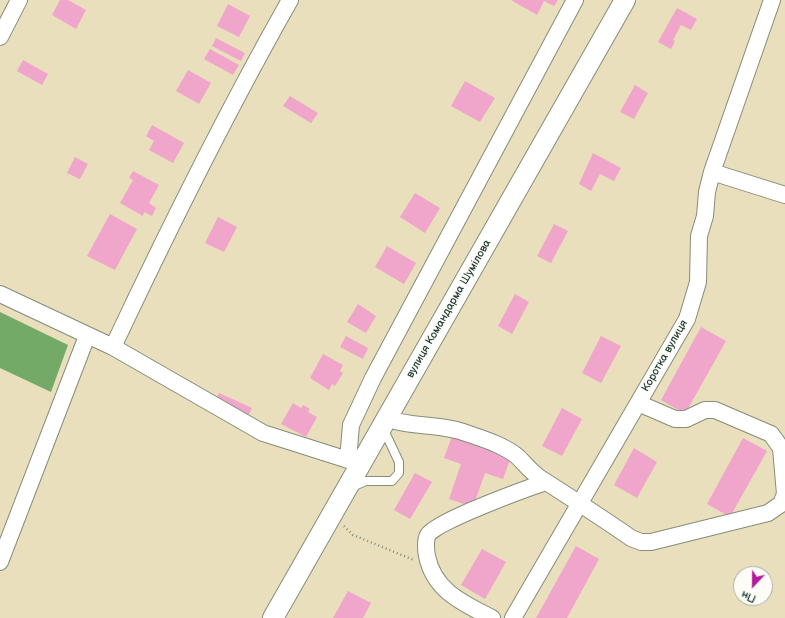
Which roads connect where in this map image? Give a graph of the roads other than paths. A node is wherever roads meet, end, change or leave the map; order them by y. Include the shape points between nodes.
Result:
1 (20, 0) edge
2 (290, 0) edge
3 (575, 0) edge
4 (625, 0) edge
5 (772, 0) edge
6 (0, 36) edge
7 (712, 172) junction
8 (785, 195) edge
9 (0, 294) edge
10 (87, 336) junction
11 (113, 347) junction
12 (638, 403) junction
13 (384, 421) junction
14 (354, 460) junction
15 (546, 482) junction
16 (342, 496) junction
17 (581, 503) junction
18 (0, 562) edge
19 (273, 618) edge
20 (492, 618) edge
21 (513, 618) edge

1 - 6 street
2 - 11 street via 261,52
3 - 14 street via 373,378 351,425
4 - 13 street, вулиця Командарма Шумілова
5 - 7 street, Коротка вулиця
7 - 8 street
7 - 12 street, Коротка вулиця via 699,236 698,282 687,319
9 - 10 street
10 - 11 street
10 - 18 street
11 - 14 street via 263,433
12 - 17 street, Коротка вулиця
12 - 17 street via 675,419 686,419 705,410 715,410 771,434 781,448 784,494 781,504 768,513 646,542 631,538
13 - 14 street, вулиця Командарма Шумілова
13 - 15 street via 464,432 518,457 528,470
13 - 16 lane via 398,462 399,473 392,481 366,482
14 - 16 street, вулиця Командарма Шумілова
15 - 17 street
15 - 20 street via 456,518 434,528 427,535 426,551 429,566 436,580 446,592
16 - 19 street, вулиця Командарма Шумілова
17 - 21 street, Коротка вулиця

